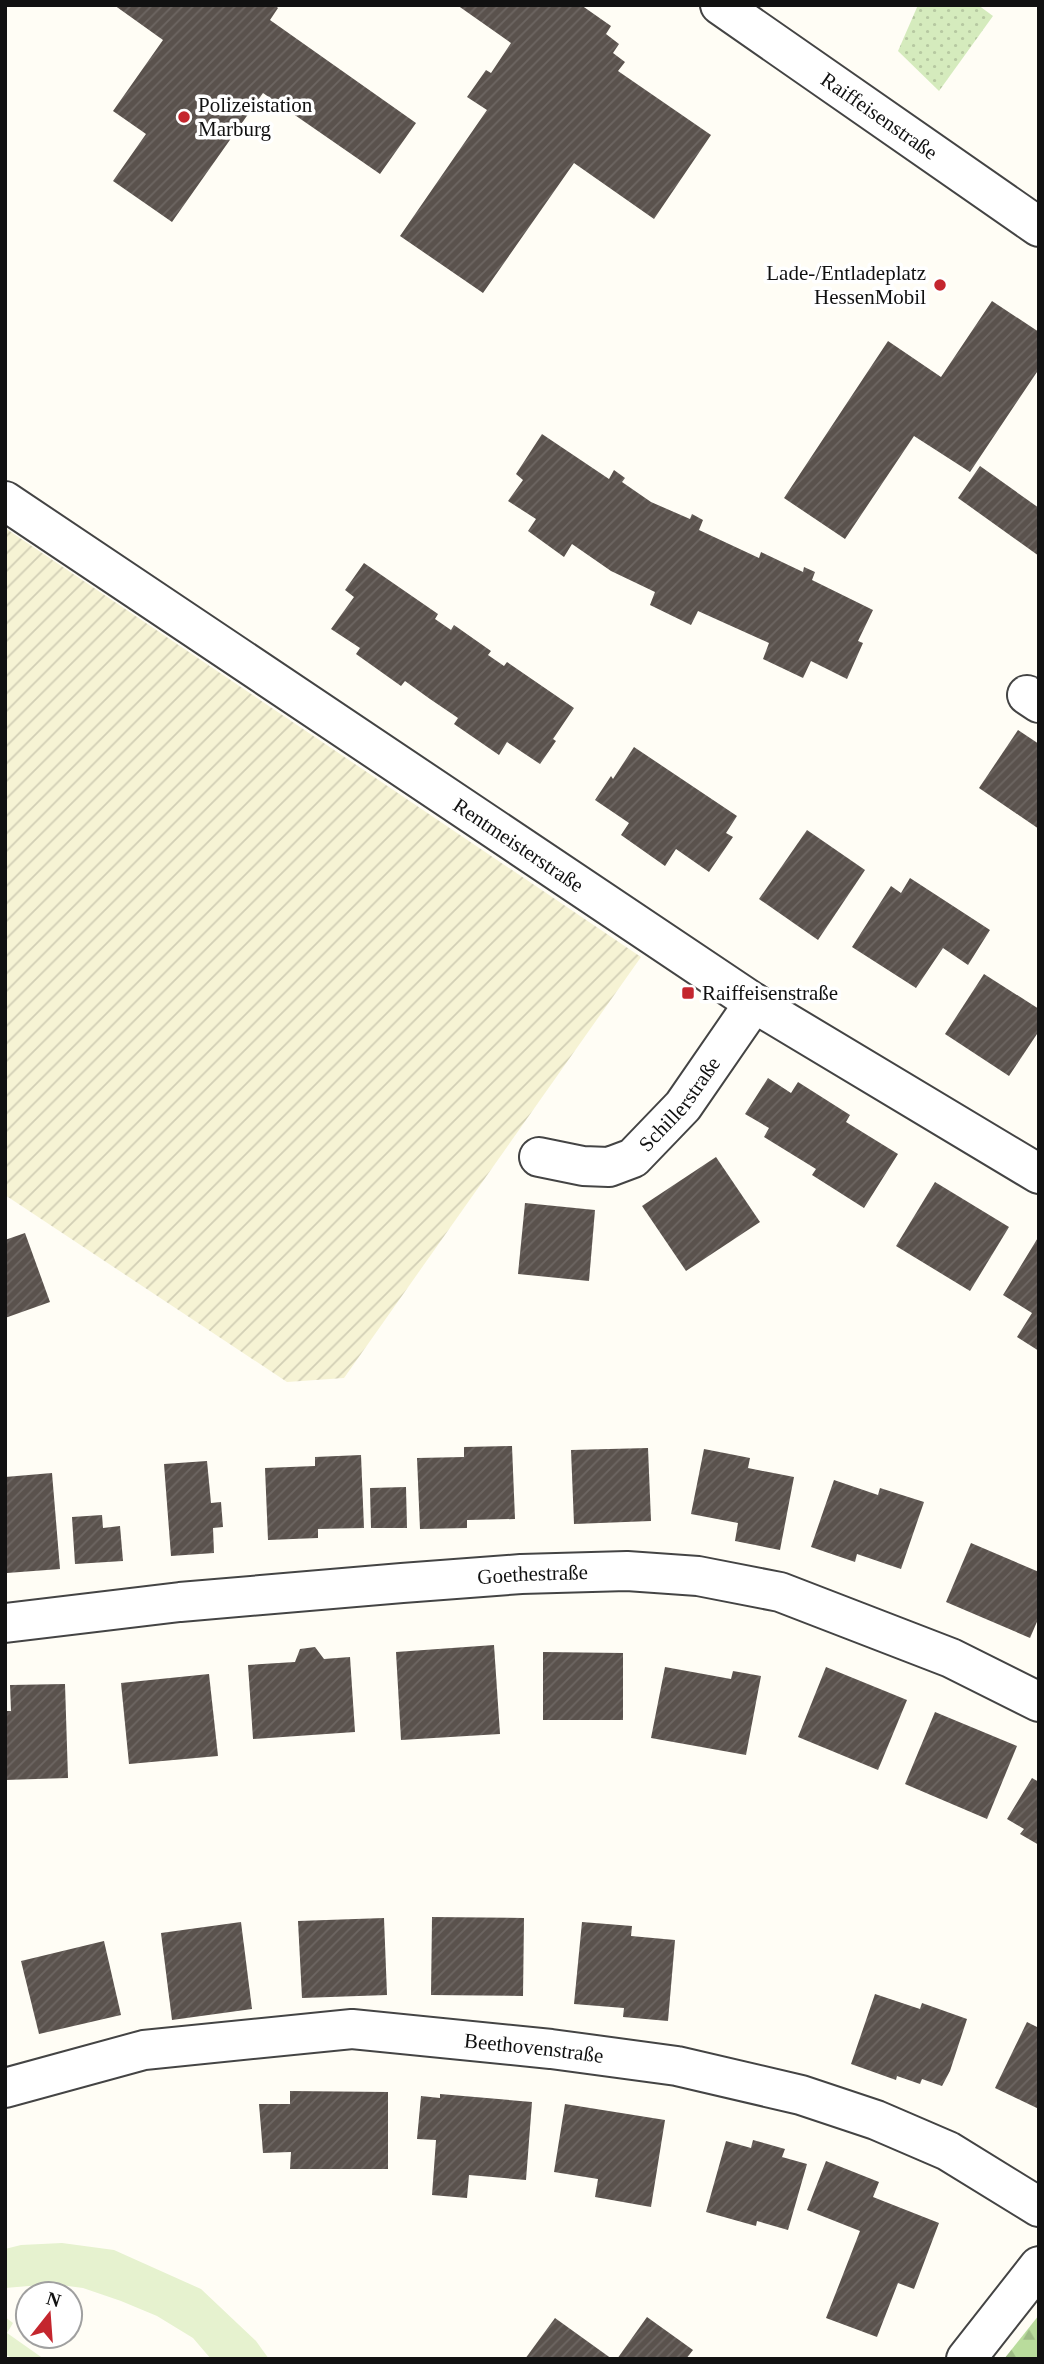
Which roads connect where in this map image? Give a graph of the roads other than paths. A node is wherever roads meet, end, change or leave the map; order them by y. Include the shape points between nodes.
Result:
1 (720, 5) edge
2 (1039, 227) edge
3 (5, 501) edge
4 (754, 1003) junction
5 (539, 1157) dead end
6 (1039, 1174) edge
7 (5, 1623) edge
8 (1039, 1702) edge
9 (5, 2088) edge
10 (1039, 2207) edge
11 (1039, 2266) edge
12 (966, 2359) edge

1 - 2 street, Raiffeisenstraße
3 - 4 street, Rentmeisterstraße
4 - 5 street, Schillerstraße via 683,1106 633,1158 608,1167
4 - 6 street, Rentmeisterstraße
7 - 8 street, Goethestraße via 180,1602 481,1577 627,1571 698,1576 780,1592 951,1658
9 - 10 street, Beethovenstraße via 144,2050 352,2029 551,2049 677,2066 802,2095 947,2151
11 - 12 street

